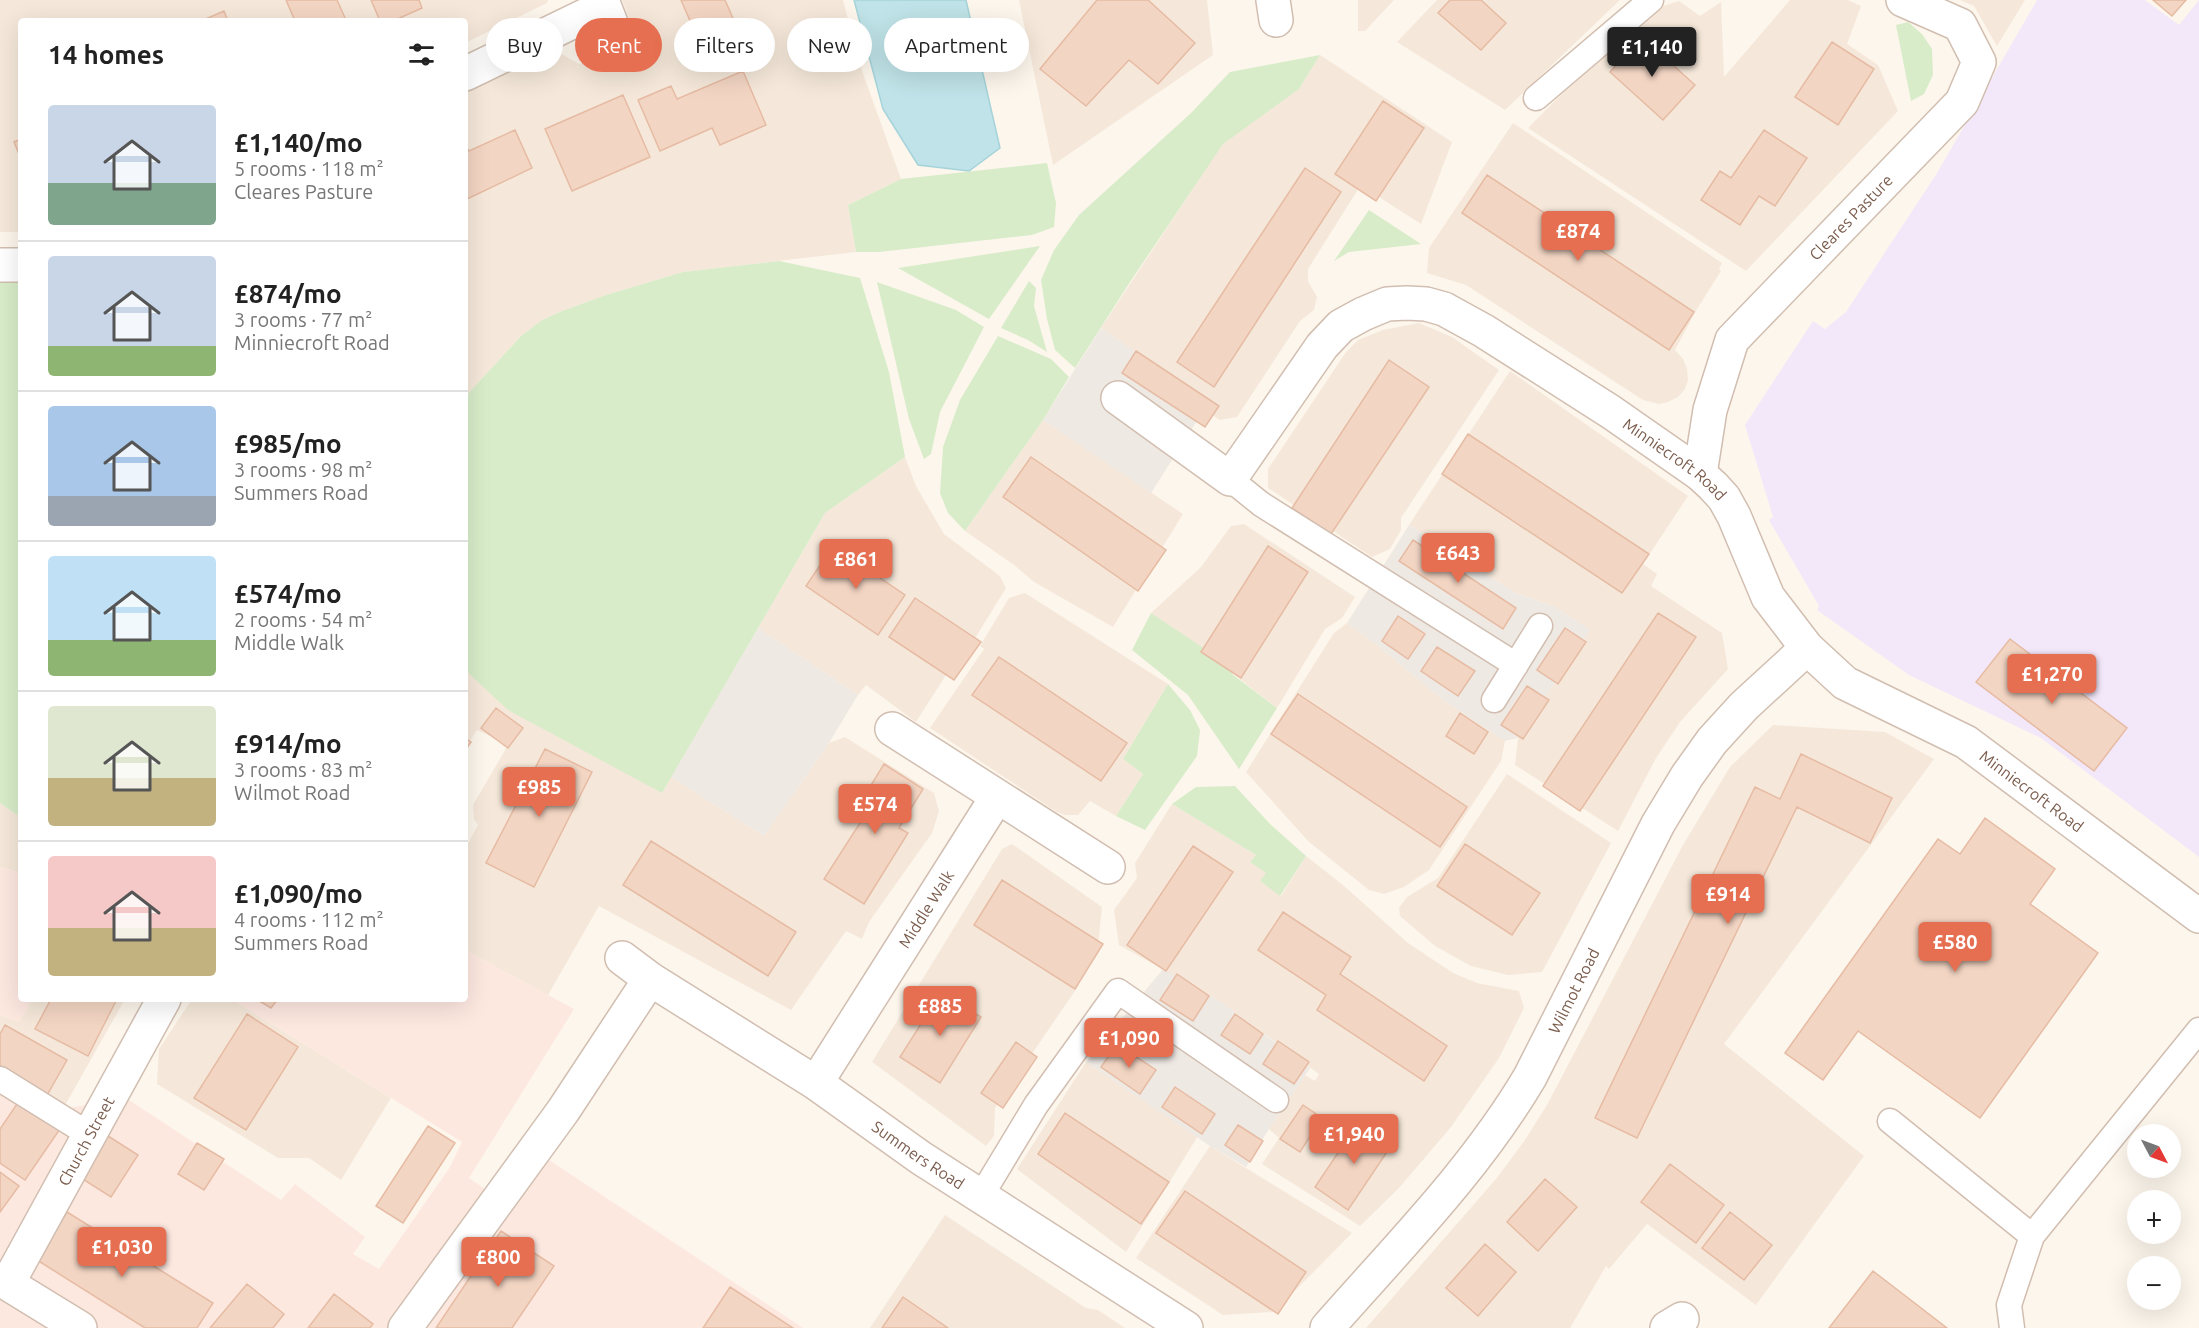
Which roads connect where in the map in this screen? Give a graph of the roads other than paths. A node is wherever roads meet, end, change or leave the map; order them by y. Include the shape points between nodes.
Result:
1 (1651, 0) edge
2 (1903, 0) edge
3 (606, 12) edge
4 (468, 73) edge
5 (1536, 98) dead end
6 (0, 265) edge
7 (18, 265) edge
8 (1118, 398) dead end
9 (1700, 474) junction
10 (1230, 479) junction
11 (1540, 626) dead end
12 (1807, 648) junction
13 (1516, 665) junction
14 (1494, 700) dead end
15 (892, 729) dead end
16 (997, 797) junction
17 (1108, 867) dead end
18 (2199, 916) edge
19 (622, 958) dead end
20 (650, 979) junction
21 (162, 1002) edge
22 (2199, 1030) edge
23 (0, 1079) edge
24 (816, 1083) junction
25 (1276, 1100) dead end
26 (1890, 1121) dead end
27 (90, 1136) junction
28 (981, 1196) junction
29 (2032, 1236) junction
30 (4, 1281) edge
31 (80, 1328) edge
32 (405, 1328) edge
33 (1186, 1328) edge
34 (1327, 1328) edge
35 (2012, 1328) edge

1 - 5 lane
2 - 9 street, Cleares Pasture via 1960,25 1979,62 1962,102 1732,339 1710,410
3 - 4 street
6 - 7 street
8 - 10 street
9 - 10 street, Minniecroft Road via 1461,317 1426,304 1407,303 1387,304 1341,327 1316,354
9 - 12 street, Minniecroft Road via 1724,498 1768,597
10 - 13 lane via 1261,504
11 - 13 lane
12 - 18 street, Minniecroft Road via 1845,683 1966,742
12 - 34 street, Wilmot Road via 1720,732 1687,776 1658,824 1509,1113 1479,1154
13 - 14 lane
15 - 16 street
16 - 17 street
16 - 24 street, Middle Walk
19 - 20 street, Summers Road
20 - 24 street, Summers Road
20 - 32 street via 563,1111
21 - 27 street, Church Street
22 - 29 lane
23 - 27 lane
24 - 28 street, Summers Road
25 - 28 lane via 1118,991 1036,1105
26 - 29 lane
27 - 30 street, Church Street
28 - 33 street, Summers Road
29 - 35 lane via 2009,1305
30 - 31 street

